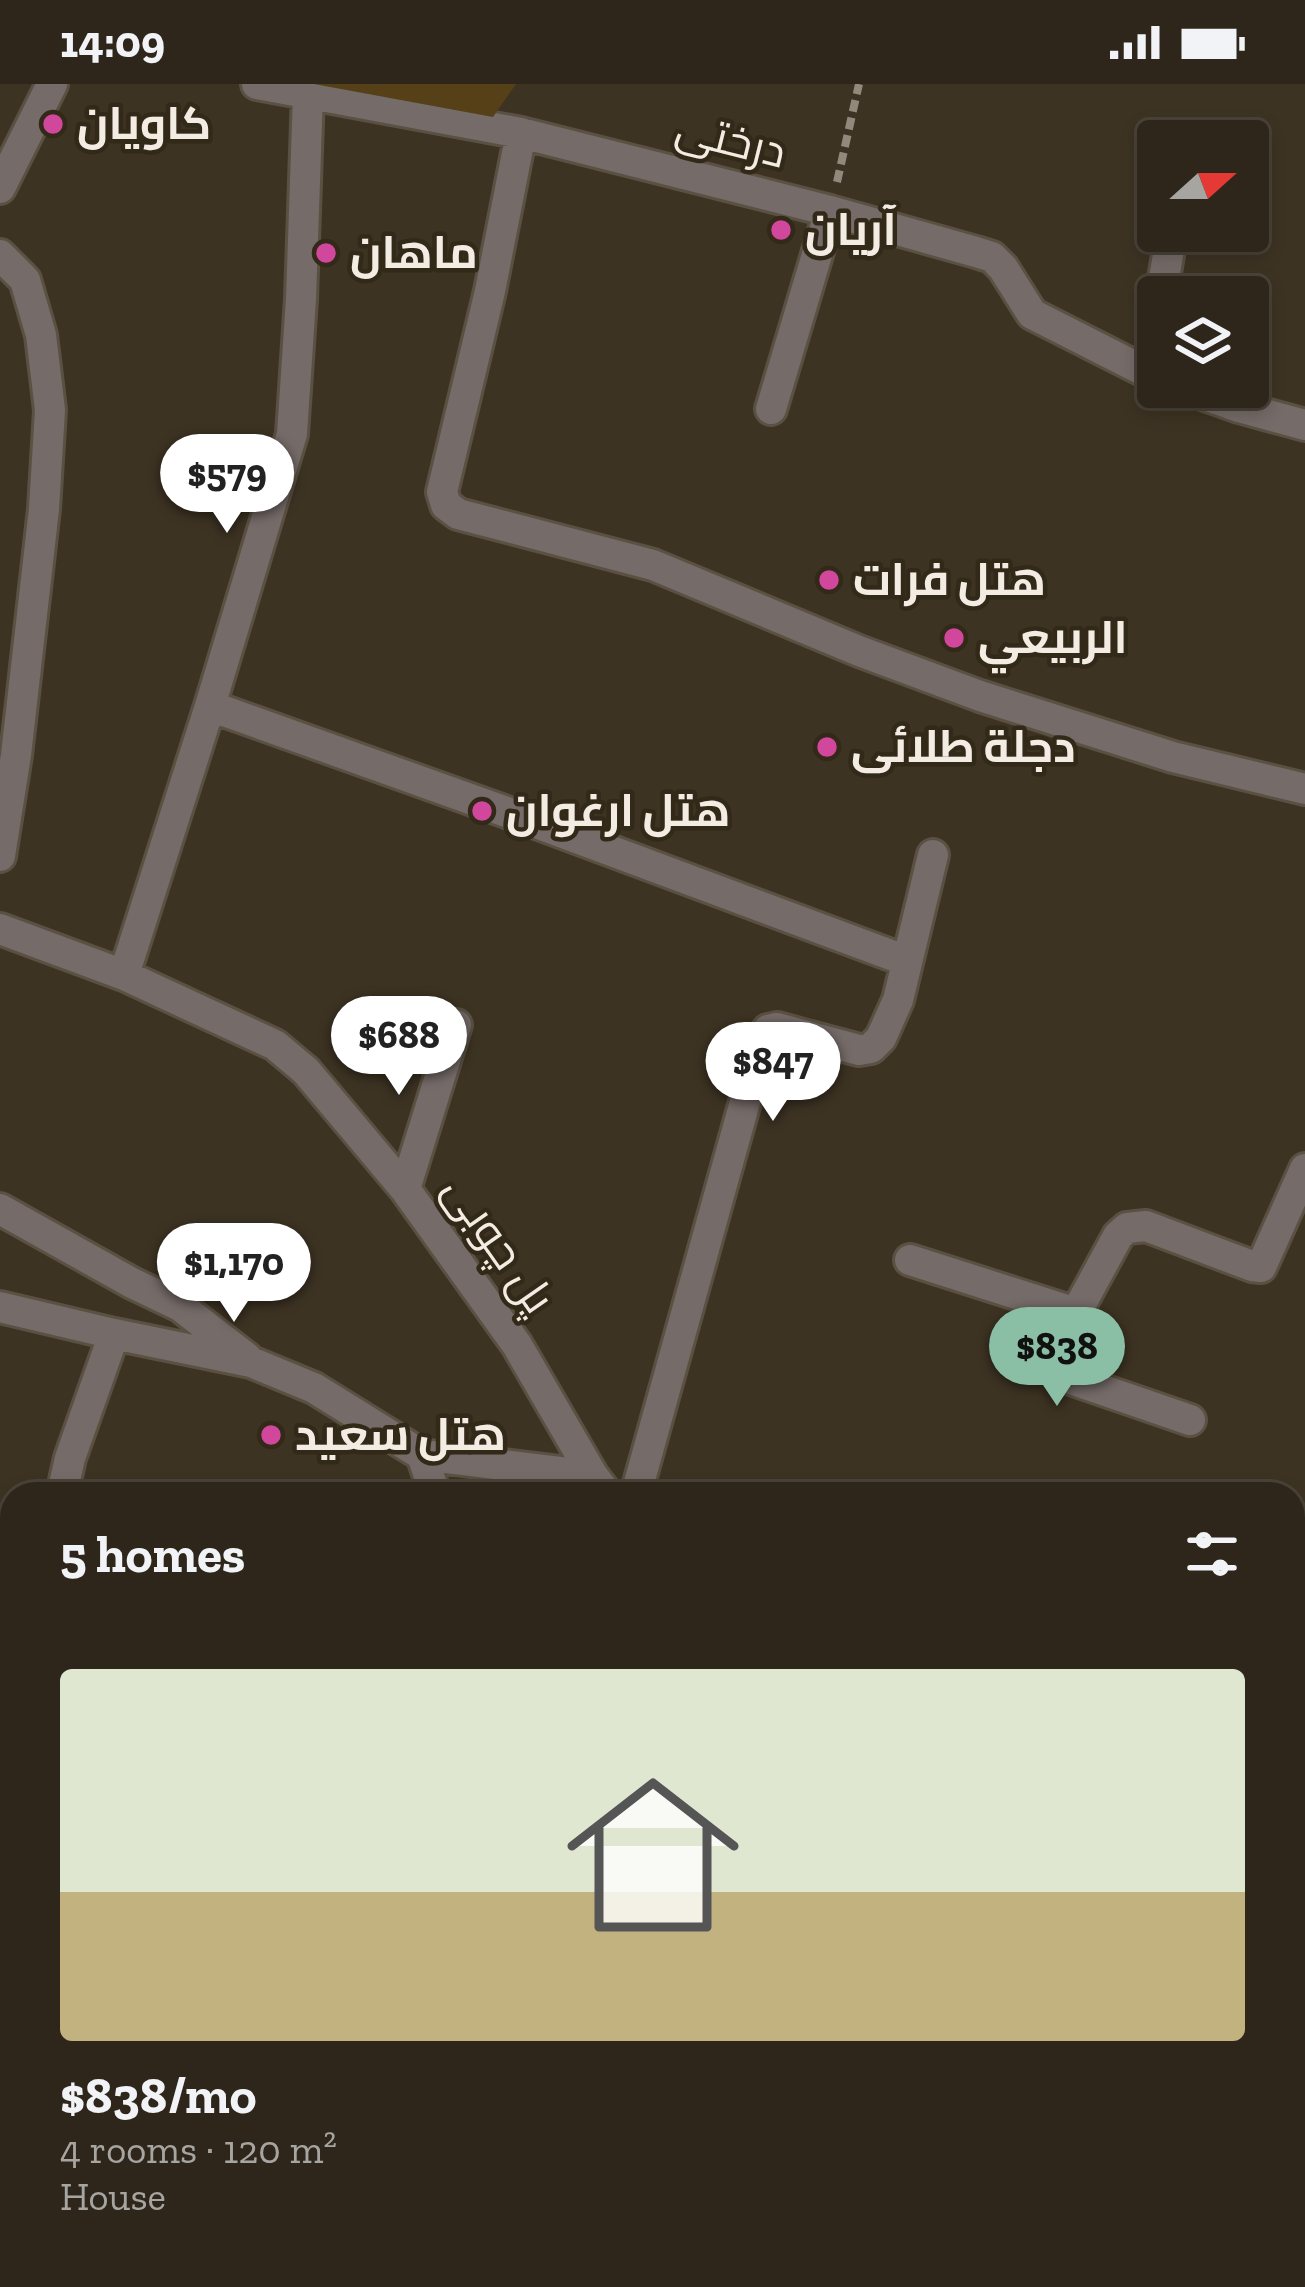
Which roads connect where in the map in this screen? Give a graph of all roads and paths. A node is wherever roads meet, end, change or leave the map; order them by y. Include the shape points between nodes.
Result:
1 (52, 84) edge
2 (257, 84) edge
3 (859, 84) edge
4 (308, 93) junction
5 (521, 134) junction
6 (0, 188) edge
7 (830, 212) junction
8 (0, 255) edge
9 (1137, 368) edge
10 (1243, 408) edge
11 (771, 409) dead end
12 (1305, 425) edge
13 (210, 706) junction
14 (1305, 789) edge
15 (933, 855) dead end
16 (0, 856) edge
17 (0, 929) edge
18 (908, 961) junction
19 (124, 975) junction
20 (456, 1025) dead end
21 (1305, 1169) edge
22 (405, 1190) junction
23 (0, 1209) edge
24 (910, 1260) dead end
25 (0, 1307) edge
26 (1076, 1313) junction
27 (114, 1334) junction
28 (251, 1362) junction
29 (1190, 1420) dead end
30 (422, 1455) junction
31 (65, 1482) edge
32 (431, 1482) edge
33 (582, 1482) edge
34 (598, 1482) edge
35 (639, 1482) edge

1 - 6 street
2 - 4 street, درختی
3 - 7 path
4 - 5 street, درختی
4 - 13 street via 292,434
5 - 7 street, درختی
5 - 14 street via 442,492 446,505 653,565 980,696
7 - 9 street, درختی via 992,257 1032,314
7 - 11 street
8 - 16 street via 25,280 50,410
10 - 12 street
13 - 18 street
13 - 19 street
15 - 18 street
17 - 19 street, پل چوبی
18 - 35 street via 898,1000 871,1048 777,1028 763,1037
19 - 22 street, پل چوبی via 274,1045
20 - 22 street
21 - 26 street via 1261,1267 1146,1226 1127,1228
22 - 34 street, پل چوبی via 517,1345
23 - 28 street via 180,1306
24 - 26 street
25 - 27 street
26 - 29 street via 1055,1362 1059,1371
27 - 28 street
27 - 31 street
28 - 30 street via 314,1388
30 - 32 street
30 - 33 street

